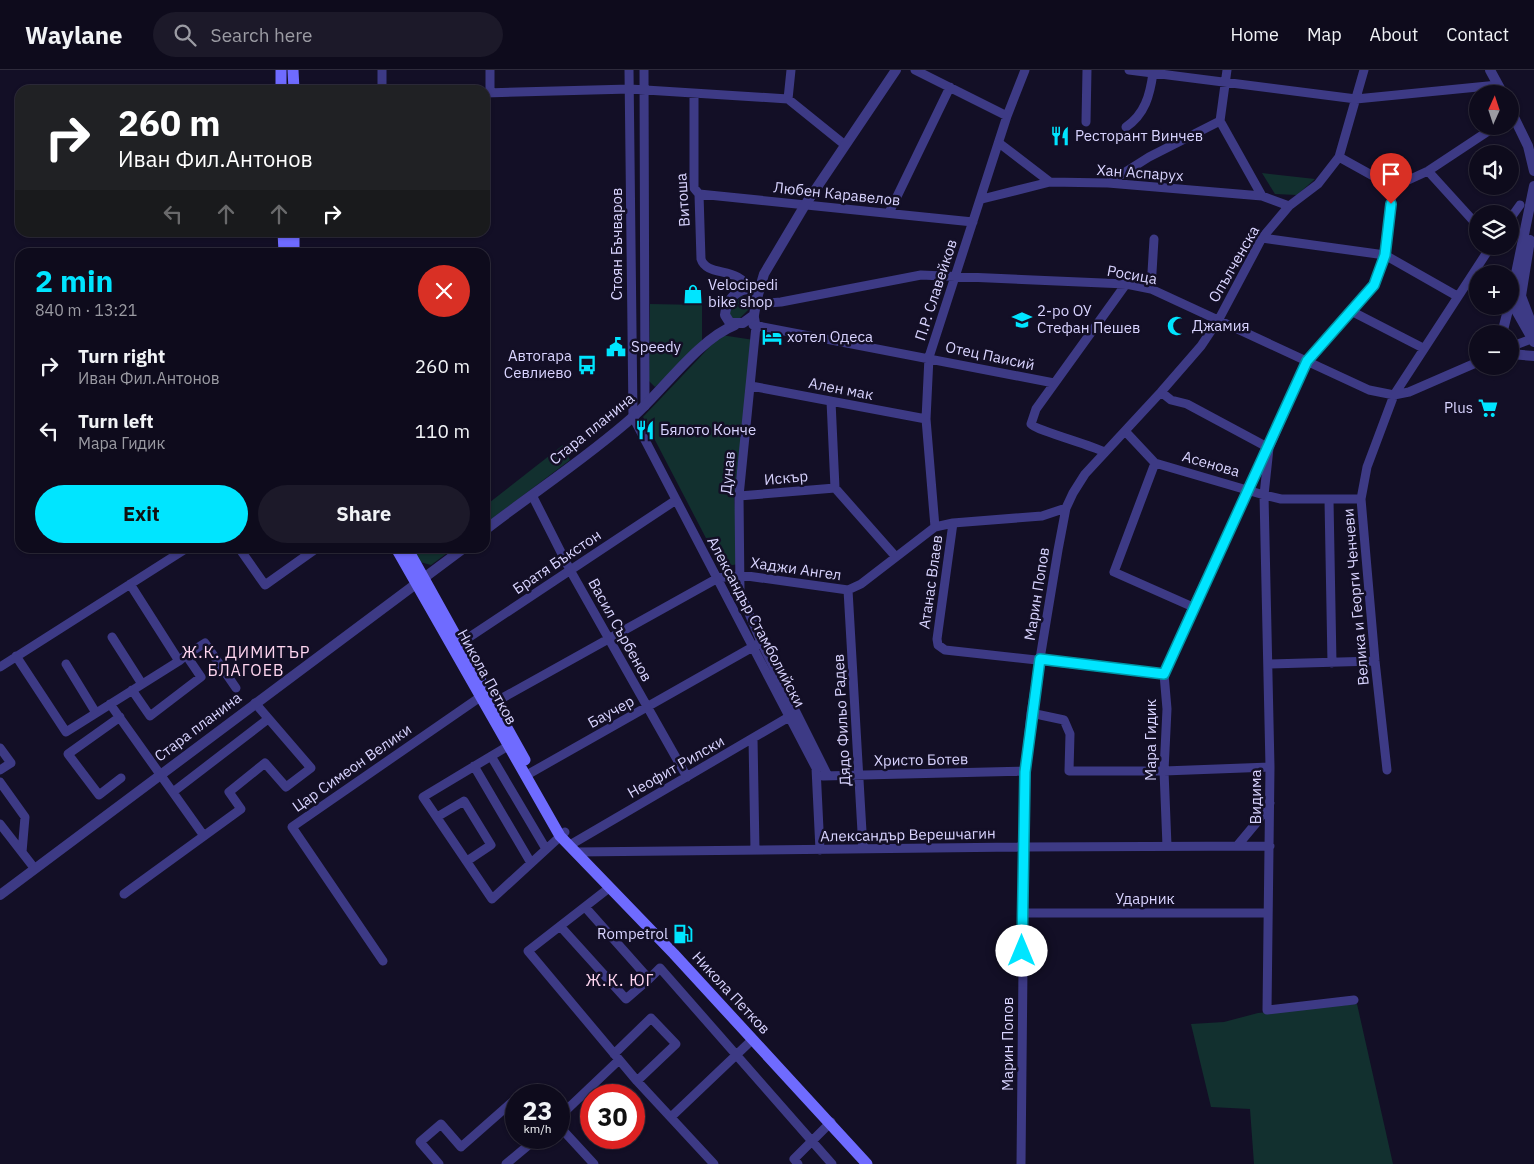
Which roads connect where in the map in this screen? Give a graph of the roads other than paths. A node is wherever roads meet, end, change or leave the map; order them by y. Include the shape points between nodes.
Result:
1 (281, 70) edge
2 (294, 70) edge
3 (382, 70) edge
4 (490, 70) edge
5 (630, 70) edge
6 (644, 70) edge
7 (791, 70) edge
8 (915, 70) edge
9 (1025, 70) edge
10 (1087, 70) edge
11 (1129, 70) edge
12 (1227, 70) edge
13 (1364, 70) edge
14 (1490, 70) edge
15 (894, 72) edge
16 (1157, 73) edge
17 (1225, 82) junction
18 (281, 85) edge
19 (294, 85) edge
20 (382, 85) edge
21 (489, 85) edge
22 (1499, 85) edge
23 (950, 87) junction
24 (630, 89) junction
25 (644, 90) junction
26 (1469, 91) edge
27 (490, 93) edge
28 (694, 94) junction
29 (788, 99) junction
30 (1356, 99) junction
31 (1007, 116) junction
32 (1220, 121) junction
33 (1086, 122) dead end
34 (1126, 127) dead end
35 (1519, 129) edge
36 (1482, 135) edge
37 (999, 143) junction
38 (845, 145) junction
39 (1339, 157) junction
40 (1534, 165) edge
41 (1428, 170) junction
42 (1534, 170) edge
43 (1050, 182) junction
44 (1108, 183) junction
45 (1534, 186) edge
46 (1393, 187) junction
47 (699, 194) junction
48 (1262, 196) junction
49 (982, 199) junction
50 (806, 205) junction
51 (1290, 206) junction
52 (889, 213) junction
53 (1469, 216) edge
54 (1534, 219) edge
55 (974, 222) junction
56 (1262, 238) junction
57 (1154, 239) dead end
58 (1385, 255) junction
59 (1485, 255) edge
60 (1518, 265) edge
61 (955, 275) junction
62 (739, 276) junction
63 (1126, 284) junction
64 (1151, 289) junction
65 (735, 294) junction
66 (752, 294) junction
67 (1457, 296) junction
68 (1351, 311) junction
69 (725, 315) junction
70 (754, 315) junction
71 (1519, 315) edge
72 (1219, 319) junction
73 (739, 324) junction
74 (756, 326) junction
75 (1533, 337) edge
76 (709, 341) junction
77 (1519, 343) edge
78 (1423, 348) junction
79 (1519, 355) edge
80 (1534, 356) edge
81 (929, 357) junction
82 (1307, 361) junction
83 (1469, 366) edge
84 (1054, 383) junction
85 (751, 386) junction
86 (1161, 392) junction
87 (1394, 394) junction
88 (831, 401) junction
89 (645, 406) junction
90 (632, 417) junction
91 (926, 419) junction
92 (1125, 431) junction
93 (1269, 448) junction
94 (1104, 452) junction
95 (1155, 463) junction
96 (835, 488) junction
97 (1250, 490) junction
98 (532, 495) junction
99 (739, 496) junction
100 (1264, 496) junction
101 (1361, 499) junction
102 (676, 500) junction
103 (1328, 500) junction
104 (1066, 508) junction
105 (953, 523) junction
106 (490, 526) edge
107 (935, 527) junction
108 (179, 553) edge
109 (243, 553) edge
110 (311, 553) edge
111 (400, 553) edge
112 (409, 553) edge
113 (457, 553) edge
114 (896, 557) junction
115 (570, 570) junction
116 (740, 575) junction
117 (714, 579) junction
118 (421, 581) junction
119 (130, 584) junction
120 (848, 590) junction
121 (1193, 607) junction
122 (112, 637) dead end
123 (609, 637) junction
124 (457, 645) junction
125 (757, 645) junction
126 (16, 656) junction
127 (182, 658) junction
128 (1040, 659) junction
129 (1374, 661) junction
130 (1332, 663) junction
131 (66, 664) dead end
132 (1268, 664) junction
133 (0, 667) edge
134 (1164, 674) junction
135 (142, 684) junction
136 (236, 688) dead end
137 (132, 690) junction
138 (484, 694) junction
139 (255, 703) junction
140 (110, 704) junction
141 (490, 705) junction
142 (648, 707) junction
143 (96, 713) junction
144 (1031, 713) junction
145 (793, 715) junction
146 (120, 718) junction
147 (268, 719) junction
148 (753, 738) junction
149 (508, 746) junction
150 (0, 748) edge
151 (491, 756) junction
152 (474, 766) junction
153 (1270, 767) junction
154 (0, 770) edge
155 (1386, 770) dead end
156 (1164, 771) junction
157 (1025, 772) junction
158 (161, 774) junction
159 (529, 774) junction
160 (859, 775) junction
161 (817, 776) junction
162 (828, 776) junction
163 (687, 777) junction
164 (121, 778) dead end
165 (0, 782) edge
166 (173, 792) junction
167 (1270, 803) junction
168 (436, 817) junction
169 (0, 824) edge
170 (592, 832) junction
171 (562, 834) junction
172 (204, 836) junction
173 (1023, 846) junction
174 (1167, 846) junction
175 (1237, 846) junction
176 (1270, 846) junction
177 (546, 849) junction
178 (573, 849) junction
179 (863, 849) junction
180 (755, 850) junction
181 (820, 850) junction
182 (22, 852) junction
183 (600, 852) junction
184 (467, 861) junction
185 (531, 863) junction
186 (35, 868) junction
187 (609, 888) junction
188 (124, 894) dead end
189 (0, 895) edge
190 (585, 907) junction
191 (1023, 913) junction
192 (1267, 913) junction
193 (560, 926) junction
194 (383, 961) dead end
195 (649, 979) junction
196 (1354, 1000) dead end
197 (753, 1039) junction
198 (737, 1054) junction
199 (616, 1057) junction
200 (637, 1081) junction
201 (570, 1105) edge
202 (505, 1108) edge
203 (671, 1117) junction
204 (831, 1122) junction
205 (570, 1138) edge
206 (812, 1140) junction
207 (524, 1149) edge
208 (440, 1164) edge
209 (506, 1164) edge
210 (594, 1164) edge
211 (714, 1164) edge
212 (798, 1164) edge
213 (832, 1164) edge
214 (867, 1164) edge
215 (1021, 1164) edge

1 - 18 main road
2 - 19 main road
3 - 20 street
4 - 21 street
5 - 24 street, Стоян Бъчваров
6 - 25 street, Стоян Бъчваров
7 - 29 street
8 - 23 street
9 - 31 street, П.Р. Славейков
10 - 33 street
11 - 16 street
12 - 17 street
13 - 30 street, Опълченска
14 - 22 street
15 - 38 street
16 - 17 street
16 - 34 street via 1146,104
17 - 30 street
17 - 32 street
23 - 31 street
23 - 52 street
24 - 25 street
24 - 27 street
24 - 90 street, Стоян Бъчваров
25 - 28 street
25 - 89 street, Стоян Бъчваров
26 - 30 street
28 - 29 street
28 - 47 street, Витоша via 694,188
29 - 38 street
30 - 39 street, Опълченска
31 - 37 street, П.Р. Славейков
32 - 44 street via 1149,157
32 - 48 street
35 - 40 street
36 - 41 street
37 - 43 street
37 - 49 street, П.Р. Славейков
38 - 50 street
39 - 46 street
39 - 51 street, Опълченска via 1318,184
40 - 42 street
41 - 46 street
41 - 53 street
43 - 44 street, Хан Аспарух
43 - 49 street, Хан Аспарух
44 - 48 street, Хан Аспарух
45 - 60 street
46 - 58 street, Мара Гидик
47 - 50 street, Любен Каравелов
47 - 62 street, Витоша via 699,250 703,264 707,268
48 - 51 street, Хан Аспарух
49 - 55 street, П.Р. Славейков
50 - 52 street, Любен Каравелов
50 - 66 street
51 - 56 street, Опълченска
52 - 55 street, Любен Каравелов
54 - 75 street via 1521,288 1522,304
55 - 61 street, П.Р. Славейков
56 - 58 street
56 - 72 street, Опълченска
57 - 64 street
58 - 67 street
58 - 68 street, Мара Гидик via 1374,285
59 - 67 street, Велика и Георги Ченчеви
61 - 63 street, Росица
61 - 66 street, Росица via 910,276 781,302
61 - 81 street, П.Р. Славейков
62 - 65 street
62 - 66 street
63 - 64 street, Росица
63 - 84 street
64 - 72 street, Росица
65 - 66 street
65 - 69 street
66 - 70 street
67 - 78 street, Велика и Георги Ченчеви
68 - 78 street
68 - 82 street, Мара Гидик
69 - 73 street via 726,320
69 - 76 street, Стара планина
70 - 73 street
70 - 74 street, Дунав
71 - 75 street
72 - 82 street, Росица
72 - 86 street, Опълченска via 1201,346
73 - 74 street, Отец Паисий
73 - 76 street, Стара планина
74 - 81 street, Отец Паисий
74 - 85 street, Дунав
75 - 77 street
76 - 89 street, Стара планина
78 - 87 street, Велика и Георги Ченчеви
79 - 80 street
81 - 84 street, Отец Паисий
81 - 91 street, П.Р. Славейков
82 - 87 street, Росица via 1369,390
82 - 93 street, Мара Гидик
83 - 87 street, Росица via 1409,392
84 - 94 street via 1036,409 1033,427
85 - 88 street, Ален мак
85 - 99 street, Дунав
86 - 92 street, Опълченска
86 - 93 street
87 - 101 street, Велика и Георги Ченчеви via 1367,467
88 - 91 street, Ален мак
88 - 96 street
89 - 90 street, Стара планина
90 - 98 street, Стара планина
90 - 102 street, Александър Стамболийски
91 - 107 street, П.Р. Славейков
92 - 94 street, Опълченска
92 - 95 street
93 - 97 street, Мара Гидик
93 - 100 street, Мара Гидик
94 - 104 street, Опълченска via 1084,474
95 - 97 street, Асенова
95 - 121 street via 1114,572
96 - 99 street, Искър
96 - 114 street
97 - 100 street, Асенова
97 - 121 street, Мара Гидик
98 - 106 street, Стара планина
98 - 115 street, Васил Сърбенов
99 - 116 street, Дунав
100 - 103 street, Асенова
100 - 132 street, Видима
101 - 103 street, Асенова
101 - 129 street, Велика и Георги Ченчеви
102 - 115 street, Братя Бъкстон
102 - 117 street, Александър Стамболийски
103 - 130 street
104 - 105 street, Хаджи Ангел via 1042,516
104 - 128 street, Марин Попов
105 - 107 street, Хаджи Ангел
105 - 128 street, Атанас Влаев via 938,644 945,650
107 - 114 street, Хаджи Ангел
108 - 119 street
109 - 110 street via 265,585
111 - 118 main road, Никола Петков
112 - 118 main road, Никола Петков
113 - 118 street, Стара планина
114 - 120 street, Хаджи Ангел
115 - 123 street, Васил Сърбенов
115 - 124 street, Братя Бъкстон
116 - 117 street, Хаджи Ангел
116 - 120 street, Хаджи Ангел
116 - 125 street, Александър Стамболийски via 742,598
117 - 123 street
117 - 125 street, Александър Стамболийски
118 - 124 main road, Никола Петков
118 - 139 street, Стара планина
119 - 126 street
119 - 127 street
120 - 160 street, Дядо Фильо Радев
121 - 134 street, Мара Гидик
122 - 135 street
123 - 141 street
123 - 142 street, Васил Сърбенов
124 - 138 main road, Никола Петков
125 - 142 street, Баучер
125 - 145 street, Александър Стамболийски
126 - 133 street
126 - 143 street via 66,732
127 - 135 street
127 - 136 street via 205,643
127 - 137 street via 201,677 150,716
128 - 134 street
128 - 144 street, Марин Попов
129 - 130 street
129 - 155 street, Велика и Георги Ченчеви
130 - 132 street
131 - 143 street
132 - 153 street, Видима
134 - 156 street, Мара Гидик via 1167,708
135 - 137 street
137 - 140 street
138 - 141 main road, Никола Петков
138 - 194 street, Цар Симеон Велики via 292,827
139 - 147 street
139 - 158 street, Стара планина
140 - 143 street
140 - 146 street
141 - 149 main road, Никола Петков
141 - 159 main road, Никола Петков
142 - 159 street, Баучер
142 - 163 street, Васил Сърбенов
144 - 156 street via 1064,720 1070,734 1069,771
144 - 157 street, Марин Попов
145 - 148 street, Неофит Рилски
145 - 161 street, Александър Стамболийски
145 - 162 street, Александър Стамболийски
146 - 158 street
146 - 164 street via 68,754 100,794
147 - 166 street
147 - 172 street via 311,768 286,787 265,762 229,792 241,809
148 - 163 street, Неофит Рилски
148 - 180 street
149 - 151 street
149 - 159 main road, Никола Петков
150 - 154 street via 11,763
151 - 152 street
151 - 177 street
152 - 168 street via 423,797
152 - 185 street
153 - 156 street
153 - 167 street, Видима
156 - 174 street, Мара Гидик
157 - 160 street, Христо Ботев
157 - 173 street, Марин Попов
158 - 166 street
158 - 186 street, Стара планина
159 - 171 main road, Никола Петков
160 - 162 street, Христо Ботев
160 - 179 street, Дядо Фильо Радев
161 - 162 street, Христо Ботев
161 - 181 street, Александър Стамболийски
163 - 170 street, Неофит Рилски
165 - 182 street via 25,817
166 - 172 street
167 - 175 street
167 - 176 street, Видима
168 - 184 street
168 - 184 street via 464,801 491,845
169 - 182 street
170 - 178 street, Неофит Рилски
170 - 183 street via 592,842
171 - 177 street
171 - 178 main road, Никола Петков
172 - 188 street
173 - 174 street, Александър Верешчагин
173 - 179 street, Александър Верешчагин
173 - 191 street, Марин Попов
174 - 175 street, Александър Верешчагин
175 - 176 street, Александър Верешчагин
176 - 192 street, Видима
177 - 185 street
178 - 183 street, Александър Верешчагин
178 - 187 main road, Никола Петков
179 - 181 street, Александър Верешчагин
180 - 181 street, Александър Верешчагин
180 - 183 street, Александър Верешчагин
182 - 186 street
184 - 185 street via 492,899
186 - 189 street, Стара планина
187 - 190 street
187 - 197 main road, Никола Петков
190 - 193 street
190 - 195 street
191 - 192 street, Ударник
191 - 215 street, Марин Попов
192 - 196 street, Видима via 1267,1010
193 - 195 street via 626,999
193 - 199 street via 528,951
195 - 198 street via 660,968
197 - 198 street
197 - 204 main road, Никола Петков
198 - 203 street
198 - 206 street
199 - 200 street
199 - 200 street via 651,1018 676,1044
199 - 201 street
200 - 203 street
202 - 208 street via 461,1147 441,1124 420,1142
203 - 211 street
204 - 206 street
204 - 214 main road, Никола Петков
205 - 210 street
206 - 212 street via 794,1159
206 - 213 street
207 - 209 street

